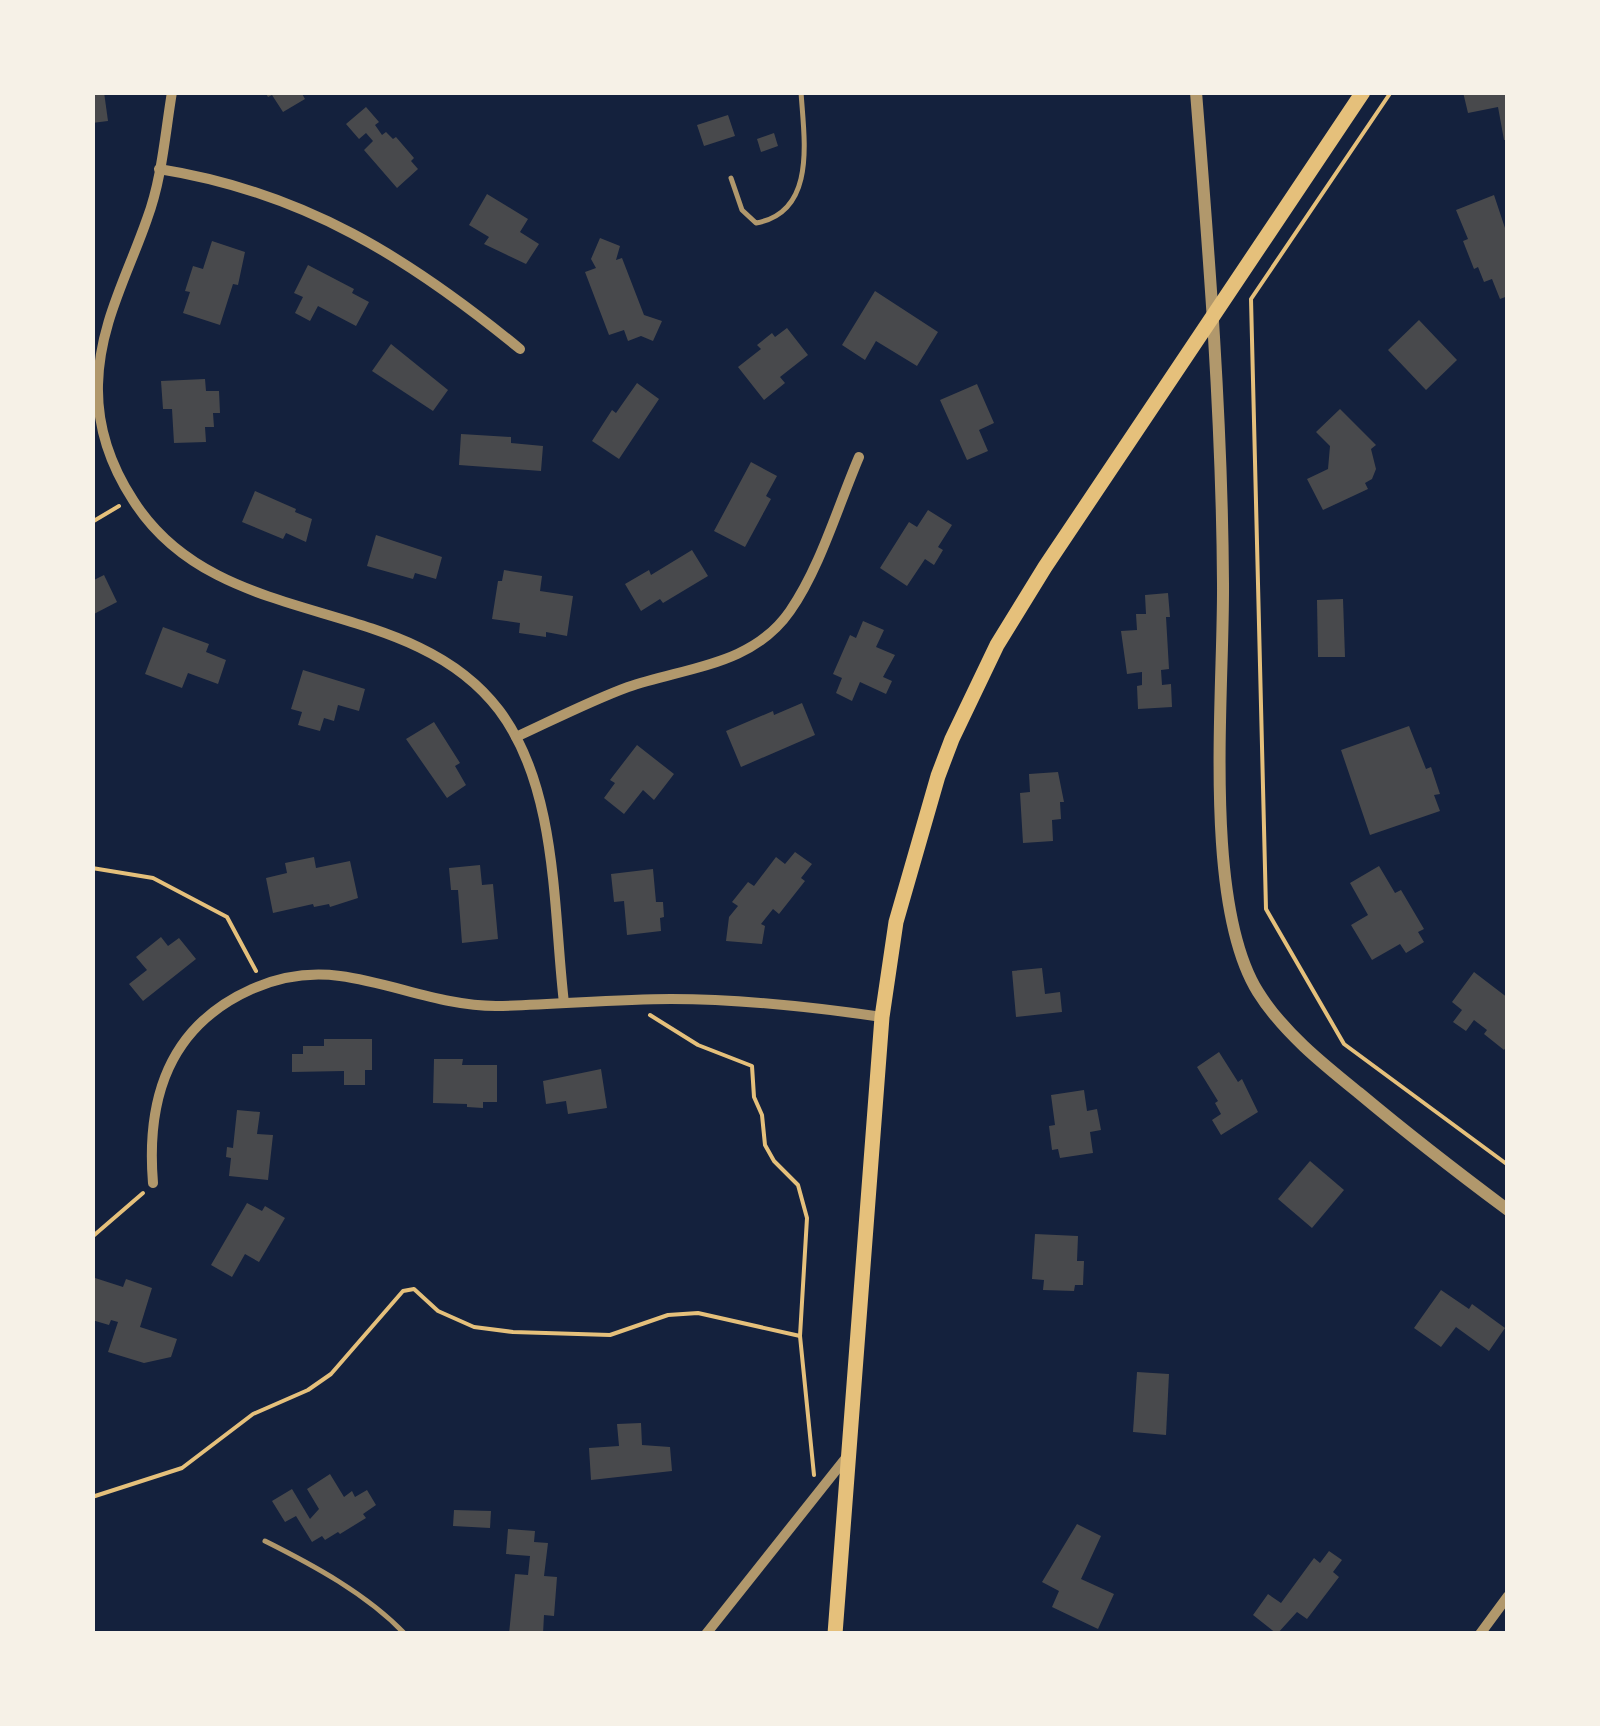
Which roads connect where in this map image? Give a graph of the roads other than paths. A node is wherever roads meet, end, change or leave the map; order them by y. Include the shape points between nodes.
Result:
1 (172, 92) edge
2 (801, 92) edge
3 (1196, 92) edge
4 (1363, 92) edge
5 (159, 169) junction
6 (731, 178) dead end
7 (1213, 313) junction
8 (520, 349) dead end
9 (858, 458) dead end
10 (516, 738) junction
11 (564, 1003) junction
12 (882, 1017) junction
13 (153, 1183) road end
14 (1508, 1210) edge
15 (850, 1453) junction
16 (264, 1541) dead end
17 (1508, 1596) edge
18 (405, 1634) edge
19 (706, 1634) edge
20 (834, 1634) edge
21 (1480, 1634) edge

1 - 5 street
2 - 6 lane via 806,158 788,208 756,223 742,210
3 - 7 street
4 - 7 main road
5 - 8 street via 271,197 342,226 387,251
5 - 10 street via 100,356 101,422 132,499 162,537 220,579 442,658 472,680
7 - 12 main road via 1045,566 974,690 938,776 903,890
7 - 14 street via 1223,847 1243,963 1296,1038
9 - 10 street via 803,590 770,634 727,660 600,697
10 - 11 street via 542,810
11 - 12 street via 718,1001
11 - 13 street via 462,1004 314,974 231,998 175,1052 155,1112
12 - 15 main road
15 - 19 street
15 - 20 main road
16 - 18 lane via 346,1587
17 - 21 street

